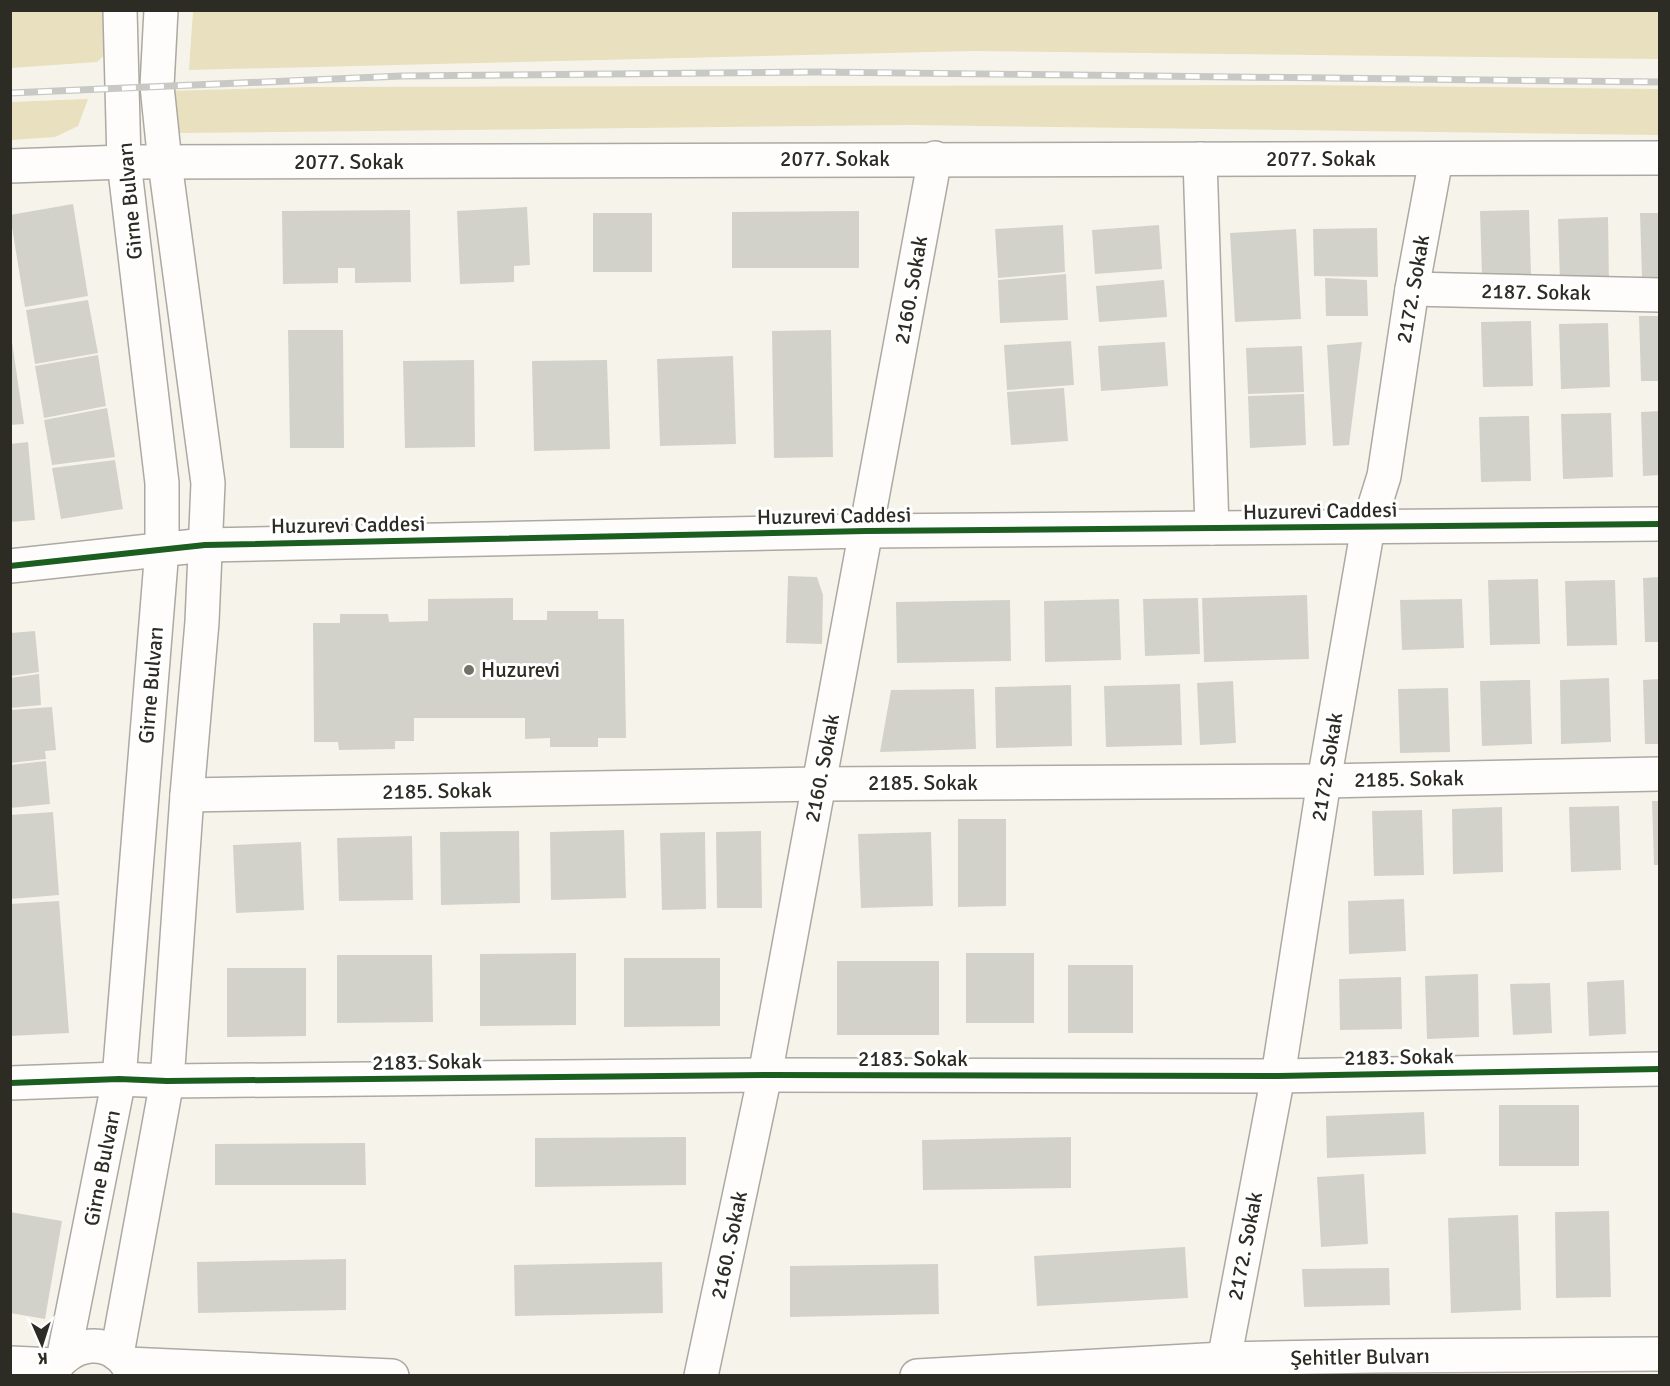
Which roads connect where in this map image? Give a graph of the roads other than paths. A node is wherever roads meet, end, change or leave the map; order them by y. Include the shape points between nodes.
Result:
1 (120, 10) edge
2 (161, 10) edge
3 (935, 158) junction
4 (1659, 158) edge
5 (1200, 159) junction
6 (1436, 159) junction
7 (124, 162) junction
8 (165, 163) junction
9 (10, 166) edge
10 (1412, 289) junction
11 (1659, 295) edge
12 (1659, 525) edge
13 (1368, 527) junction
14 (1212, 528) junction
15 (866, 531) junction
16 (205, 545) junction
17 (162, 549) junction
18 (10, 566) edge
19 (1659, 774) edge
20 (1324, 781) junction
21 (819, 784) junction
22 (186, 795) junction
23 (1659, 1069) edge
24 (765, 1076) junction
25 (1278, 1076) junction
26 (119, 1079) junction
27 (167, 1081) junction
28 (10, 1083) edge
29 (1659, 1354) edge
30 (10, 1363) edge
31 (126, 1364) edge
32 (56, 1365) edge
33 (1222, 1367) edge
34 (1032, 1373) edge
35 (392, 1376) edge
36 (701, 1376) edge
37 (917, 1376) edge

1 - 7 street, Girne Bulvarı
2 - 8 street, Girne Bulvarı via 157,86
3 - 5 street, 2077. Sokak
3 - 8 street, 2077. Sokak
3 - 15 street, 2160. Sokak
4 - 6 street, 2077. Sokak
5 - 6 street, 2077. Sokak
5 - 14 street
6 - 10 street, 2172. Sokak
7 - 8 street, 2077. Sokak
7 - 9 street, 2077. Sokak
7 - 17 street, Girne Bulvarı via 162,483
8 - 16 street, Girne Bulvarı via 208,483
10 - 11 street, 2187. Sokak
10 - 13 street, 2172. Sokak via 1384,476
12 - 13 street, Huzurevi Caddesi
13 - 14 street, Huzurevi Caddesi
13 - 20 street, 2172. Sokak
14 - 15 street, Huzurevi Caddesi
15 - 16 street, Huzurevi Caddesi
15 - 21 street, 2160. Sokak
16 - 17 street, Huzurevi Caddesi
16 - 22 street, Girne Bulvarı
17 - 18 street, Huzurevi Caddesi
17 - 26 street, Girne Bulvarı
19 - 20 street, 2185. Sokak
20 - 21 street, 2185. Sokak
20 - 25 street, 2172. Sokak
21 - 22 street, 2185. Sokak
21 - 24 street, 2160. Sokak
22 - 27 street, Girne Bulvarı
23 - 25 street, 2183. Sokak
24 - 25 street, 2183. Sokak
24 - 27 street, 2183. Sokak
24 - 36 street, 2160. Sokak
25 - 33 street, 2172. Sokak
26 - 27 street, 2183. Sokak
26 - 28 street, 2183. Sokak
26 - 32 street, Girne Bulvarı
27 - 31 street, Girne Bulvarı
29 - 33 street, Şehitler Bulvarı via 1374,1356
30 - 32 street
31 - 32 street via 104,1347 90,1346 77,1348
31 - 35 street
33 - 34 street, Şehitler Bulvarı
34 - 37 street, Şehitler Bulvarı

